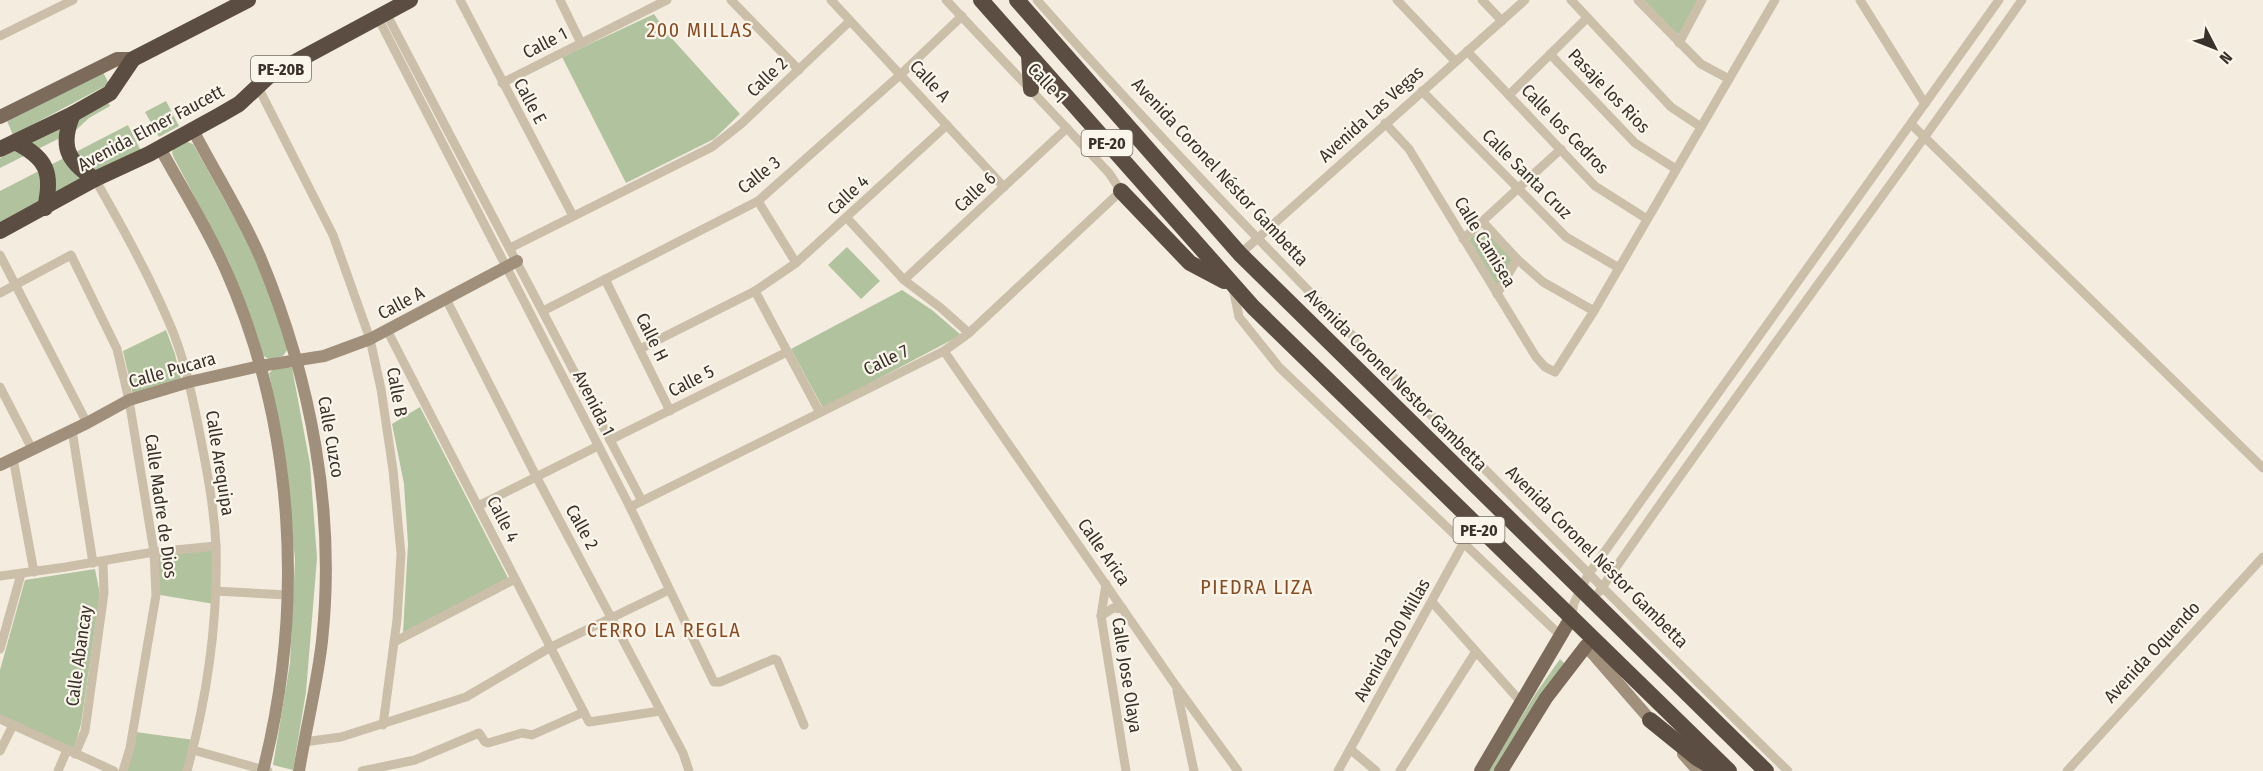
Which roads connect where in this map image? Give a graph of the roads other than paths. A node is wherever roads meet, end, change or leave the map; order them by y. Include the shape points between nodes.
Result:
1 (73, 0) edge
2 (248, 0) edge
3 (410, 0) edge
4 (460, 0) edge
5 (560, 0) edge
6 (667, 0) edge
7 (731, 0) edge
8 (831, 0) edge
9 (946, 0) edge
10 (981, 0) edge
11 (1017, 0) edge
12 (1037, 0) edge
13 (1397, 0) edge
14 (1482, 0) edge
15 (1525, 0) edge
16 (1571, 0) edge
17 (1638, 0) edge
18 (1702, 0) edge
19 (1775, 0) edge
20 (1860, 0) edge
21 (1999, 0) edge
22 (2022, 0) edge
23 (382, 15) junction
24 (962, 16) junction
25 (1587, 18) junction
26 (850, 21) junction
27 (1502, 21) junction
28 (0, 36) edge
29 (581, 43) junction
30 (1679, 43) junction
31 (1467, 51) junction
32 (1550, 54) junction
33 (1029, 55) junction
34 (133, 59) junction
35 (1455, 60) junction
36 (798, 70) junction
37 (900, 75) junction
38 (1729, 79) junction
39 (502, 83) junction
40 (258, 87) junction
41 (1031, 89) junction
42 (1422, 91) junction
43 (1509, 95) junction
44 (1925, 104) junction
45 (73, 114) junction
46 (0, 117) edge
47 (1385, 123) junction
48 (1911, 124) junction
49 (947, 125) junction
50 (1701, 127) junction
51 (1067, 128) junction
52 (193, 130) junction
53 (1925, 138) junction
54 (7, 145) edge
55 (160, 148) junction
56 (1561, 149) junction
57 (1676, 169) junction
58 (95, 179) junction
59 (1004, 187) junction
60 (1518, 189) junction
61 (1121, 191) junction
62 (758, 201) junction
63 (45, 208) junction
64 (573, 216) junction
65 (847, 218) junction
66 (1647, 219) junction
67 (1483, 222) junction
68 (0, 231) edge
69 (1256, 239) junction
70 (1463, 239) junction
71 (510, 248) junction
72 (1240, 254) junction
73 (0, 255) edge
74 (1517, 259) junction
75 (796, 263) junction
76 (512, 264) junction
77 (1619, 268) junction
78 (605, 279) junction
79 (904, 280) junction
80 (15, 285) junction
81 (1233, 286) junction
82 (755, 291) junction
83 (0, 293) edge
84 (1497, 294) junction
85 (446, 299) junction
86 (543, 311) junction
87 (1594, 311) junction
88 (387, 330) junction
89 (969, 333) junction
90 (370, 339) junction
91 (640, 349) junction
92 (944, 351) junction
93 (787, 352) junction
94 (296, 361) junction
95 (260, 366) junction
96 (189, 382) junction
97 (0, 387) edge
98 (129, 400) junction
99 (670, 411) junction
100 (819, 411) junction
101 (87, 423) junction
102 (72, 430) junction
103 (610, 440) junction
104 (598, 446) junction
105 (32, 449) junction
106 (13, 458) junction
107 (0, 465) edge
108 (2263, 468) edge
109 (1659, 475) junction
110 (537, 478) junction
111 (1674, 486) junction
112 (642, 501) junction
113 (478, 506) junction
114 (630, 507) junction
115 (1474, 524) junction
116 (1464, 544) junction
117 (216, 546) junction
118 (154, 552) junction
119 (2263, 557) edge
120 (98, 562) junction
121 (34, 572) junction
122 (21, 573) junction
123 (0, 576) edge
124 (515, 579) junction
125 (1584, 582) junction
126 (1106, 584) junction
127 (669, 590) junction
128 (215, 591) junction
129 (1597, 595) junction
130 (288, 596) junction
131 (1432, 602) junction
132 (1123, 609) junction
133 (612, 616) junction
134 (1101, 616) junction
135 (1571, 618) junction
136 (1562, 637) junction
137 (394, 642) junction
138 (1586, 646) junction
139 (551, 647) junction
140 (0, 649) edge
141 (1475, 653) junction
142 (1176, 686) junction
143 (1521, 702) junction
144 (660, 711) junction
145 (1194, 711) junction
146 (584, 712) junction
147 (1183, 717) junction
148 (0, 719) edge
149 (1650, 720) junction
150 (804, 724) dead end
151 (13, 725) junction
152 (383, 725) junction
153 (304, 742) junction
154 (1350, 749) junction
155 (193, 750) junction
156 (0, 751) edge
157 (71, 752) junction
158 (58, 771) edge
159 (114, 771) edge
160 (123, 771) edge
161 (187, 771) edge
162 (265, 771) edge
163 (299, 771) edge
164 (362, 771) edge
165 (689, 771) edge
166 (1126, 771) edge
167 (1194, 771) edge
168 (1238, 771) edge
169 (1338, 771) edge
170 (1376, 771) edge
171 (1400, 771) edge
172 (1481, 771) edge
173 (1501, 771) edge
174 (1698, 771) edge
175 (1720, 771) edge
176 (1729, 771) edge
177 (1766, 771) edge
178 (1788, 771) edge
179 (2067, 771) edge

1 - 28 street
2 - 34 highway
3 - 23 highway, Avenida Elmer Faucett / PE-20B
4 - 39 street, Calle E
5 - 29 street
6 - 29 street, Calle 1
7 - 36 street
8 - 26 street, Calle A
9 - 24 street, Calle 1
10 - 33 highway, PE-20
11 - 72 highway, Avenida Coronel Nestor Gambetta / PE-20
12 - 69 street, Avenida Coronel Néstor Gambetta
13 - 35 street
14 - 27 street
15 - 27 street, Avenida Las Vegas
16 - 25 street
17 - 30 street
18 - 30 street
19 - 38 street
20 - 44 street
21 - 44 street
22 - 53 street
23 - 40 highway, Avenida Elmer Faucett / PE-20B via 269,76
23 - 71 street, Avenida 1
23 - 76 street, Avenida 1
24 - 37 street, Calle 3
24 - 41 street, Calle 1
25 - 32 street
25 - 50 street via 1671,107
26 - 36 street, Calle 2
26 - 37 street, Calle A
27 - 31 street, Avenida Las Vegas
29 - 39 street, Calle 1
30 - 38 street via 1701,64
31 - 35 street, Avenida Las Vegas
31 - 43 street, Calle los Cedros
32 - 43 street
32 - 57 street, Pasaje los Rios via 1635,144
33 - 41 highway
33 - 81 highway, PE-20
34 - 45 highway via 110,93
34 - 46 main road via 117,59
35 - 42 street, Avenida Las Vegas
36 - 64 street, Calle 2 via 712,147
37 - 49 street, Calle A
37 - 62 street, Calle 3
38 - 50 street
39 - 64 street, Calle E
40 - 52 highway, Avenida Elmer Faucett / PE-20B via 239,104
40 - 90 street, Calle B via 333,235
41 - 51 street, Calle 1
42 - 47 street, Avenida Las Vegas
42 - 60 street, Calle Santa Cruz
43 - 56 street, Calle los Cedros
44 - 48 street
45 - 54 highway
45 - 58 highway via 66,131 67,150 77,166
47 - 69 street, Avenida Las Vegas
47 - 70 street, Calle Camisea via 1409,149
48 - 53 street
48 - 109 street
49 - 59 street, Calle A
49 - 65 street, Calle 4
50 - 57 street
51 - 59 street, Calle 6
51 - 61 street, Calle 1
52 - 55 highway, Avenida Elmer Faucett / PE-20B
52 - 94 street, Calle Cuzco via 260,256
53 - 108 street
53 - 111 street
54 - 63 highway via 33,151 46,167 50,188
55 - 58 highway, Avenida Elmer Faucett / PE-20B
55 - 95 street via 226,270
56 - 60 street
56 - 66 street, Calle los Cedros via 1595,186
57 - 66 street
58 - 63 highway, Avenida Elmer Faucett / PE-20B
58 - 96 street, Calle Arequipa via 169,321
59 - 79 street, Calle 6
60 - 67 street
60 - 77 street, Calle Santa Cruz via 1566,237
61 - 81 highway via 1190,263
61 - 89 street, Calle 7
62 - 75 street
62 - 78 street, Calle 3
63 - 68 highway, Avenida Elmer Faucett / PE-20B
64 - 71 street, Calle 2
65 - 75 street, Calle 4
65 - 79 street
66 - 77 street
67 - 70 street
67 - 74 street
69 - 72 street, Avenida Las Vegas
69 - 125 street, Avenida Coronel Néstor Gambetta
70 - 84 street, Calle Camisea
71 - 76 street, Avenida 1
72 - 125 highway, Avenida Coronel Nestor Gambetta / PE-20
73 - 80 street
74 - 84 street
74 - 87 street via 1543,282
75 - 82 street, Calle 4
76 - 85 street, Calle A
76 - 86 street, Avenida 1
76 - 104 street, Avenida 1
77 - 87 street
78 - 86 street, Calle 3
78 - 91 street, Calle H
79 - 89 street
80 - 83 street
80 - 98 street, Calle Madre de Dios via 71,255 117,349
80 - 101 street
81 - 115 highway, PE-20
81 - 116 street via 1239,317 1279,368
82 - 91 street, Calle 4
82 - 93 street
84 - 87 street, Calle Camisea via 1536,357 1551,372 1558,370
85 - 88 street, Calle A
85 - 110 street, Calle 2
86 - 103 street, Avenida 1
88 - 90 street, Calle A
88 - 113 street, Calle 4
89 - 92 street, Calle 7
90 - 94 street, Calle A via 324,356
90 - 137 street, Calle B via 393,470 401,554
91 - 99 street, Calle H
92 - 100 street, Calle 7
92 - 126 street, Calle Arica
93 - 99 street, Calle 5
93 - 100 street
94 - 95 street, Calle Pucara
94 - 153 street, Calle Cuzco via 318,461 326,563 319,666
95 - 96 street, Calle Pucara
95 - 130 street via 283,480
96 - 98 street, Calle Pucara
96 - 117 street, Calle Arequipa via 210,482
97 - 105 street
98 - 101 street, Calle Pucara
98 - 118 street, Calle Madre de Dios
99 - 103 street, Calle 5
100 - 112 street, Calle 7
101 - 102 street, Calle Pucara
102 - 105 street, Calle Pucara
102 - 120 street, Calle Abancay
103 - 112 street, Avenida 1
104 - 110 street
104 - 114 street, Avenida 1
105 - 106 street, Calle Pucara
106 - 107 street, Calle Pucara
106 - 121 street
109 - 111 street
109 - 125 street
110 - 113 street
110 - 133 street, Calle 2
111 - 129 street
112 - 114 street, Calle 7
113 - 124 street, Calle 4
114 - 127 street, Avenida 1
115 - 116 street, Avenida 200 Millas
115 - 135 highway, PE-20
116 - 131 street, Avenida 200 Millas
116 - 136 street
117 - 118 street
117 - 128 street, Calle Arequipa
118 - 120 street
118 - 160 street, Calle Madre de Dios via 153,620
119 - 179 street, Avenida Oquendo
120 - 121 street
120 - 157 street, Calle Abancay via 104,593 88,710 85,731
121 - 122 street
122 - 123 street
122 - 140 street
124 - 137 street
124 - 139 street, Calle 4
125 - 129 highway, Avenida Coronel Nestor Gambetta / PE-20
125 - 135 street
126 - 132 street, Calle Arica
126 - 134 street, Calle Jose Olaya
127 - 133 street
127 - 150 street, Avenida 1 via 714,682 777,660
128 - 130 street
128 - 155 street, Calle Arequipa via 206,689
129 - 177 highway, Avenida Coronel Nestor Gambetta / PE-20
129 - 178 street, Avenida Coronel Néstor Gambetta
130 - 162 street via 282,674
131 - 141 street
131 - 154 street, Avenida 200 Millas
132 - 134 street via 1113,608
132 - 142 street, Calle Arica
133 - 139 street
133 - 144 street, Calle 2
134 - 166 street, Calle Jose Olaya
135 - 136 main road
135 - 138 highway
135 - 176 highway, PE-20
136 - 143 main road
137 - 152 street, Calle B
138 - 149 street
138 - 173 main road via 1546,698
139 - 146 street, Calle 4
139 - 152 street via 466,697
141 - 143 street
141 - 171 street
142 - 145 street, Calle Arica
142 - 147 street
143 - 172 main road
144 - 146 street, Calle 4 via 590,722
144 - 165 street, Calle 2
145 - 147 street
145 - 168 street, Calle Arica
146 - 164 street via 532,735 522,733 488,743 479,734 415,760
147 - 167 street
148 - 151 street
149 - 174 street
149 - 175 highway via 1697,758
151 - 156 street
151 - 157 street
152 - 153 street
153 - 163 street, Calle Cuzco
154 - 169 street, Avenida 200 Millas
154 - 170 street
155 - 161 street, Calle Arequipa
155 - 162 street
157 - 158 street, Calle Abancay
157 - 159 street

